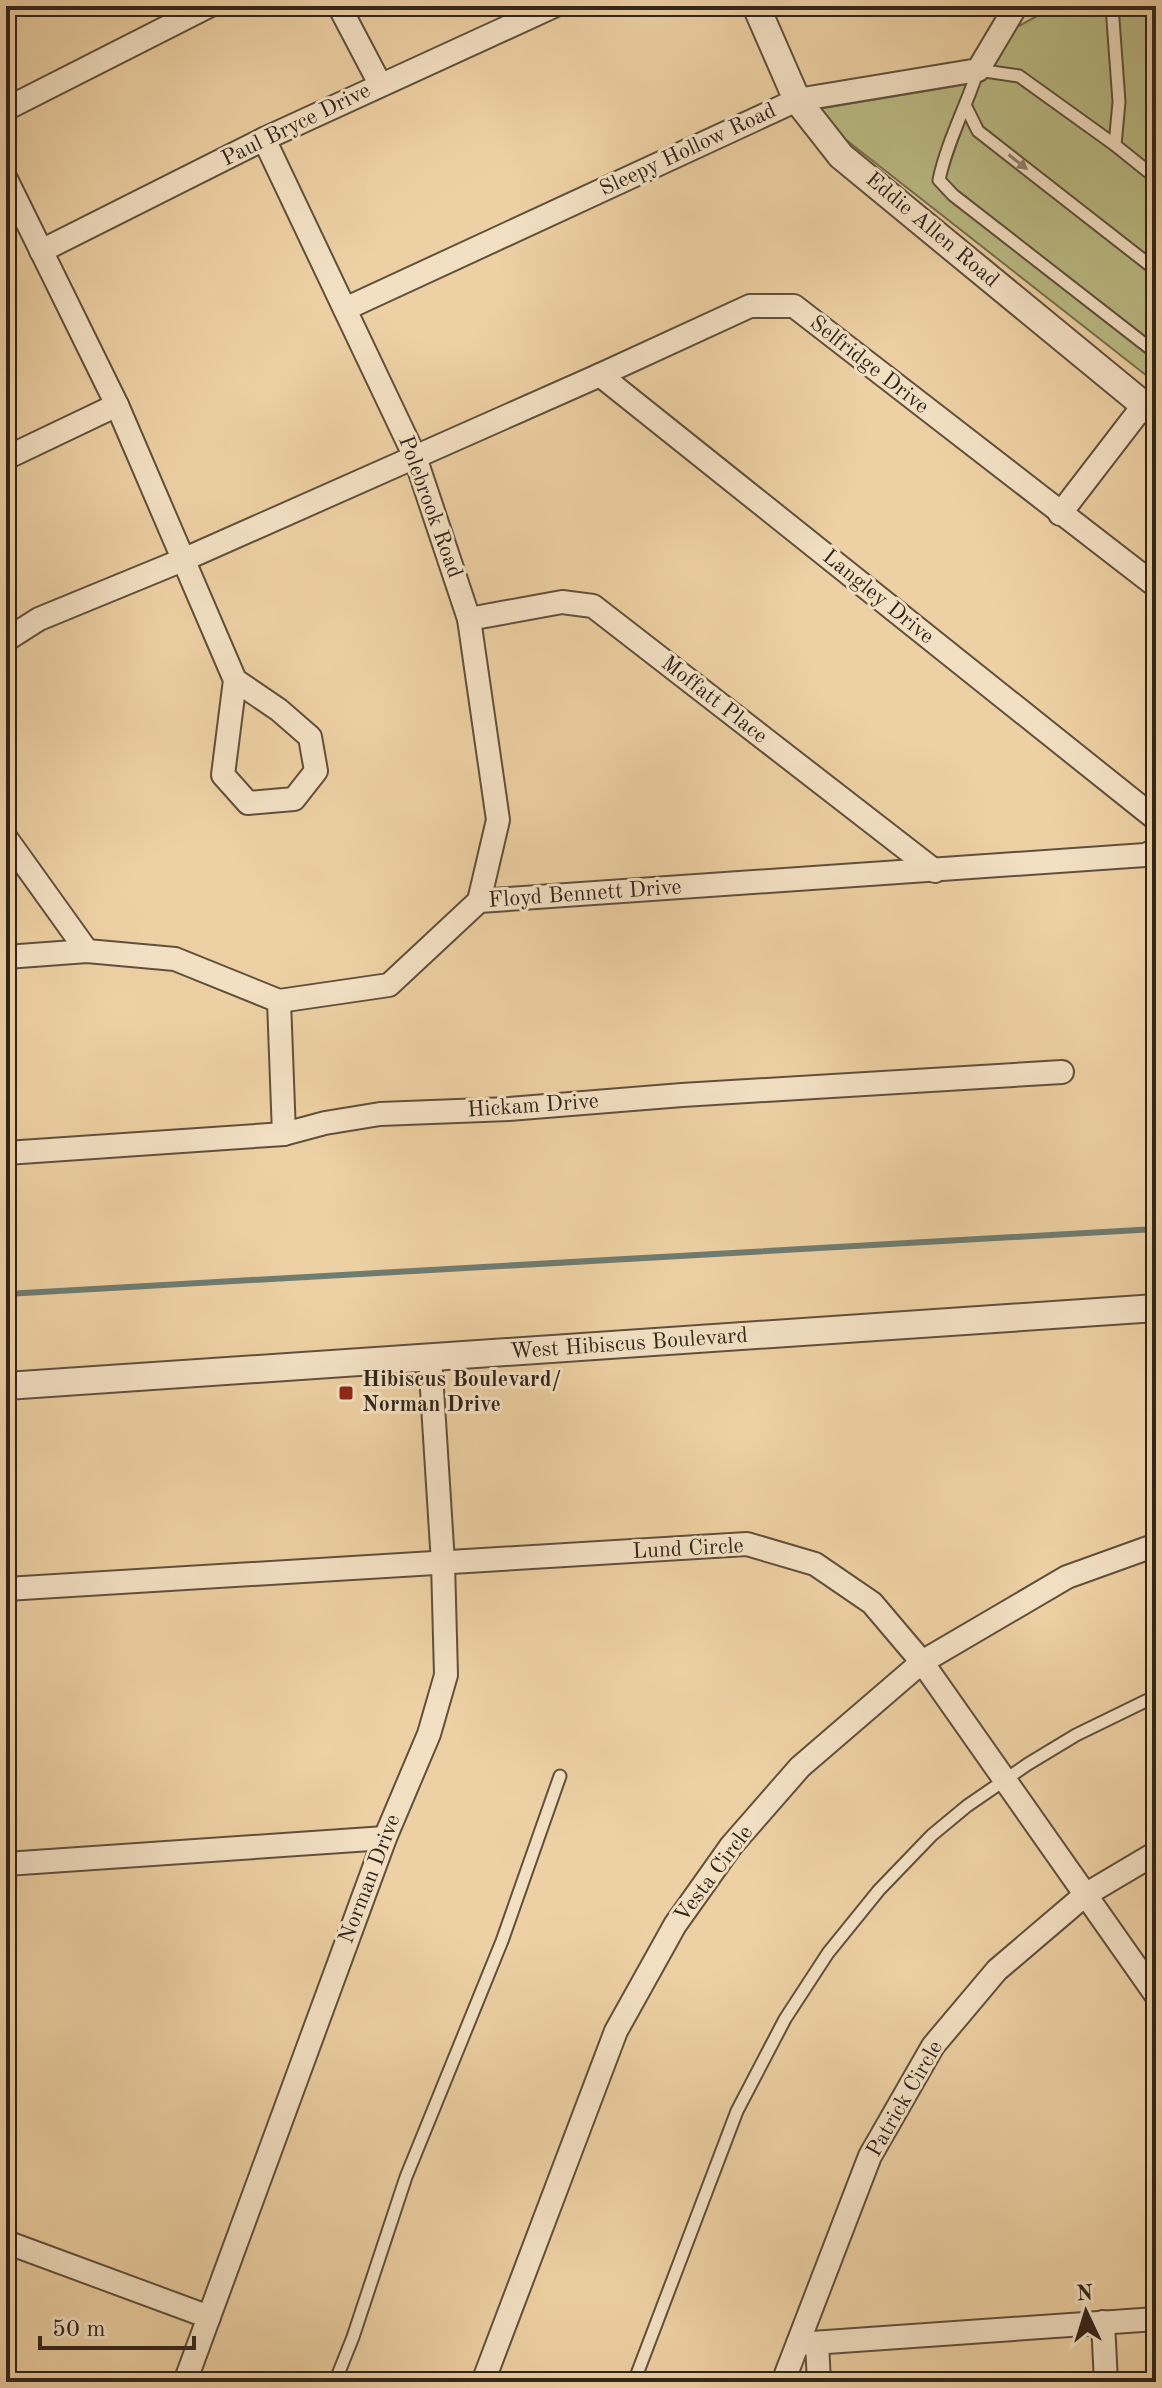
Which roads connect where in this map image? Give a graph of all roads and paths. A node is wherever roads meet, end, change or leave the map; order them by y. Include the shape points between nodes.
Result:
1 (209, 6) edge
2 (339, 6) edge
3 (554, 6) edge
4 (756, 6) edge
5 (1016, 6) edge
6 (1112, 6) edge
7 (978, 70) junction
8 (380, 84) junction
9 (797, 100) junction
10 (966, 107) junction
11 (6, 109) edge
12 (264, 139) junction
13 (1115, 145) junction
14 (1156, 178) edge
15 (6, 179) edge
16 (41, 251) junction
17 (1156, 270) edge
18 (345, 309) junction
19 (1156, 353) edge
20 (600, 375) junction
21 (117, 405) junction
22 (1150, 411) edge
23 (415, 457) junction
24 (6, 458) edge
25 (1060, 514) junction
26 (185, 559) junction
27 (1156, 586) edge
28 (469, 619) junction
29 (6, 640) edge
30 (235, 680) junction
31 (1156, 819) edge
32 (6, 838) edge
33 (1156, 850) edge
34 (935, 871) junction
35 (479, 901) junction
36 (87, 951) junction
37 (6, 957) edge
38 (279, 1001) junction
39 (1062, 1072) dead end
40 (284, 1134) junction
41 (6, 1153) edge
42 (1156, 1308) edge
43 (430, 1358) junction
44 (6, 1386) edge
45 (1156, 1545) edge
46 (443, 1563) junction
47 (6, 1589) edge
48 (922, 1662) junction
49 (1156, 1696) edge
50 (560, 1776) dead end
51 (1005, 1781) junction
52 (385, 1838) junction
53 (1156, 1853) edge
54 (6, 1864) edge
55 (1085, 1895) junction
56 (1156, 1995) edge
57 (6, 2242) edge
58 (209, 2317) junction
59 (1156, 2319) edge
60 (1103, 2322) junction
61 (807, 2343) junction
62 (185, 2382) edge
63 (335, 2382) edge
64 (483, 2382) edge
65 (634, 2382) edge
66 (783, 2382) edge
67 (819, 2382) edge
68 (1106, 2382) edge

1 - 11 street
2 - 8 street
3 - 8 street, Paul Bryce Drive
4 - 9 street, Eddie Allen Road
5 - 7 street
6 - 13 lane via 1119,102
7 - 9 street, Sleepy Hollow Road
7 - 10 lane
7 - 13 lane via 1019,76
8 - 12 street, Paul Bryce Drive
9 - 18 street, Sleepy Hollow Road
9 - 22 street, Eddie Allen Road via 841,156
10 -> 17 lane via 978,131
10 - 19 lane via 939,180
12 - 16 street, Paul Bryce Drive
12 - 18 street, Polebrook Road
13 - 14 lane
15 - 16 street
16 - 21 street
18 - 23 street, Polebrook Road
20 - 23 street, Selfridge Drive
20 - 25 street, Selfridge Drive via 750,306 794,306
20 - 31 street, Langley Drive
21 - 24 street
21 - 26 street
22 - 25 street
23 - 26 street, Selfridge Drive
23 - 28 street, Polebrook Road
25 - 27 street, Selfridge Drive
26 - 29 street, Selfridge Drive via 39,619
26 - 30 street
28 - 34 street, Moffatt Place via 562,602 593,606
28 - 35 street, Polebrook Road via 498,820
30 - 30 street via 223,775 248,803 294,799 316,771 310,737
32 - 36 street
33 - 34 street, Floyd Bennett Drive
34 - 35 street, Floyd Bennett Drive
35 - 38 street, Floyd Bennett Drive via 389,985
36 - 37 street
36 - 38 street via 175,959
38 - 40 street
39 - 40 street, Hickam Drive via 380,1114
40 - 41 street, Hickam Drive
42 - 43 street, West Hibiscus Boulevard
43 - 44 street, West Hibiscus Boulevard
43 - 46 street, Norman Drive
45 - 48 street, Vesta Circle via 1067,1577
46 - 47 street, Lund Circle
46 - 48 street, Lund Circle via 747,1544 826,1571 872,1603
46 - 52 street, Norman Drive via 446,1675 429,1734
48 - 51 street, Lund Circle
48 - 64 street, Vesta Circle via 800,1767 731,1846 675,1925 616,2031
49 - 51 lane via 1076,1735
50 - 63 lane via 502,1941 406,2177
51 - 55 street, Lund Circle
51 - 65 lane via 932,1835 879,1890 828,1953 785,2019 737,2111
52 - 54 street
52 - 58 street, Norman Drive
53 - 55 street, Patrick Circle
55 - 56 street, Lund Circle
55 - 61 street, Patrick Circle via 997,1970 933,2046 870,2156
57 - 58 street
58 - 62 street, Norman Drive
59 - 60 street
60 - 61 street
60 - 68 street
61 - 66 street, Patrick Circle
61 - 67 street

